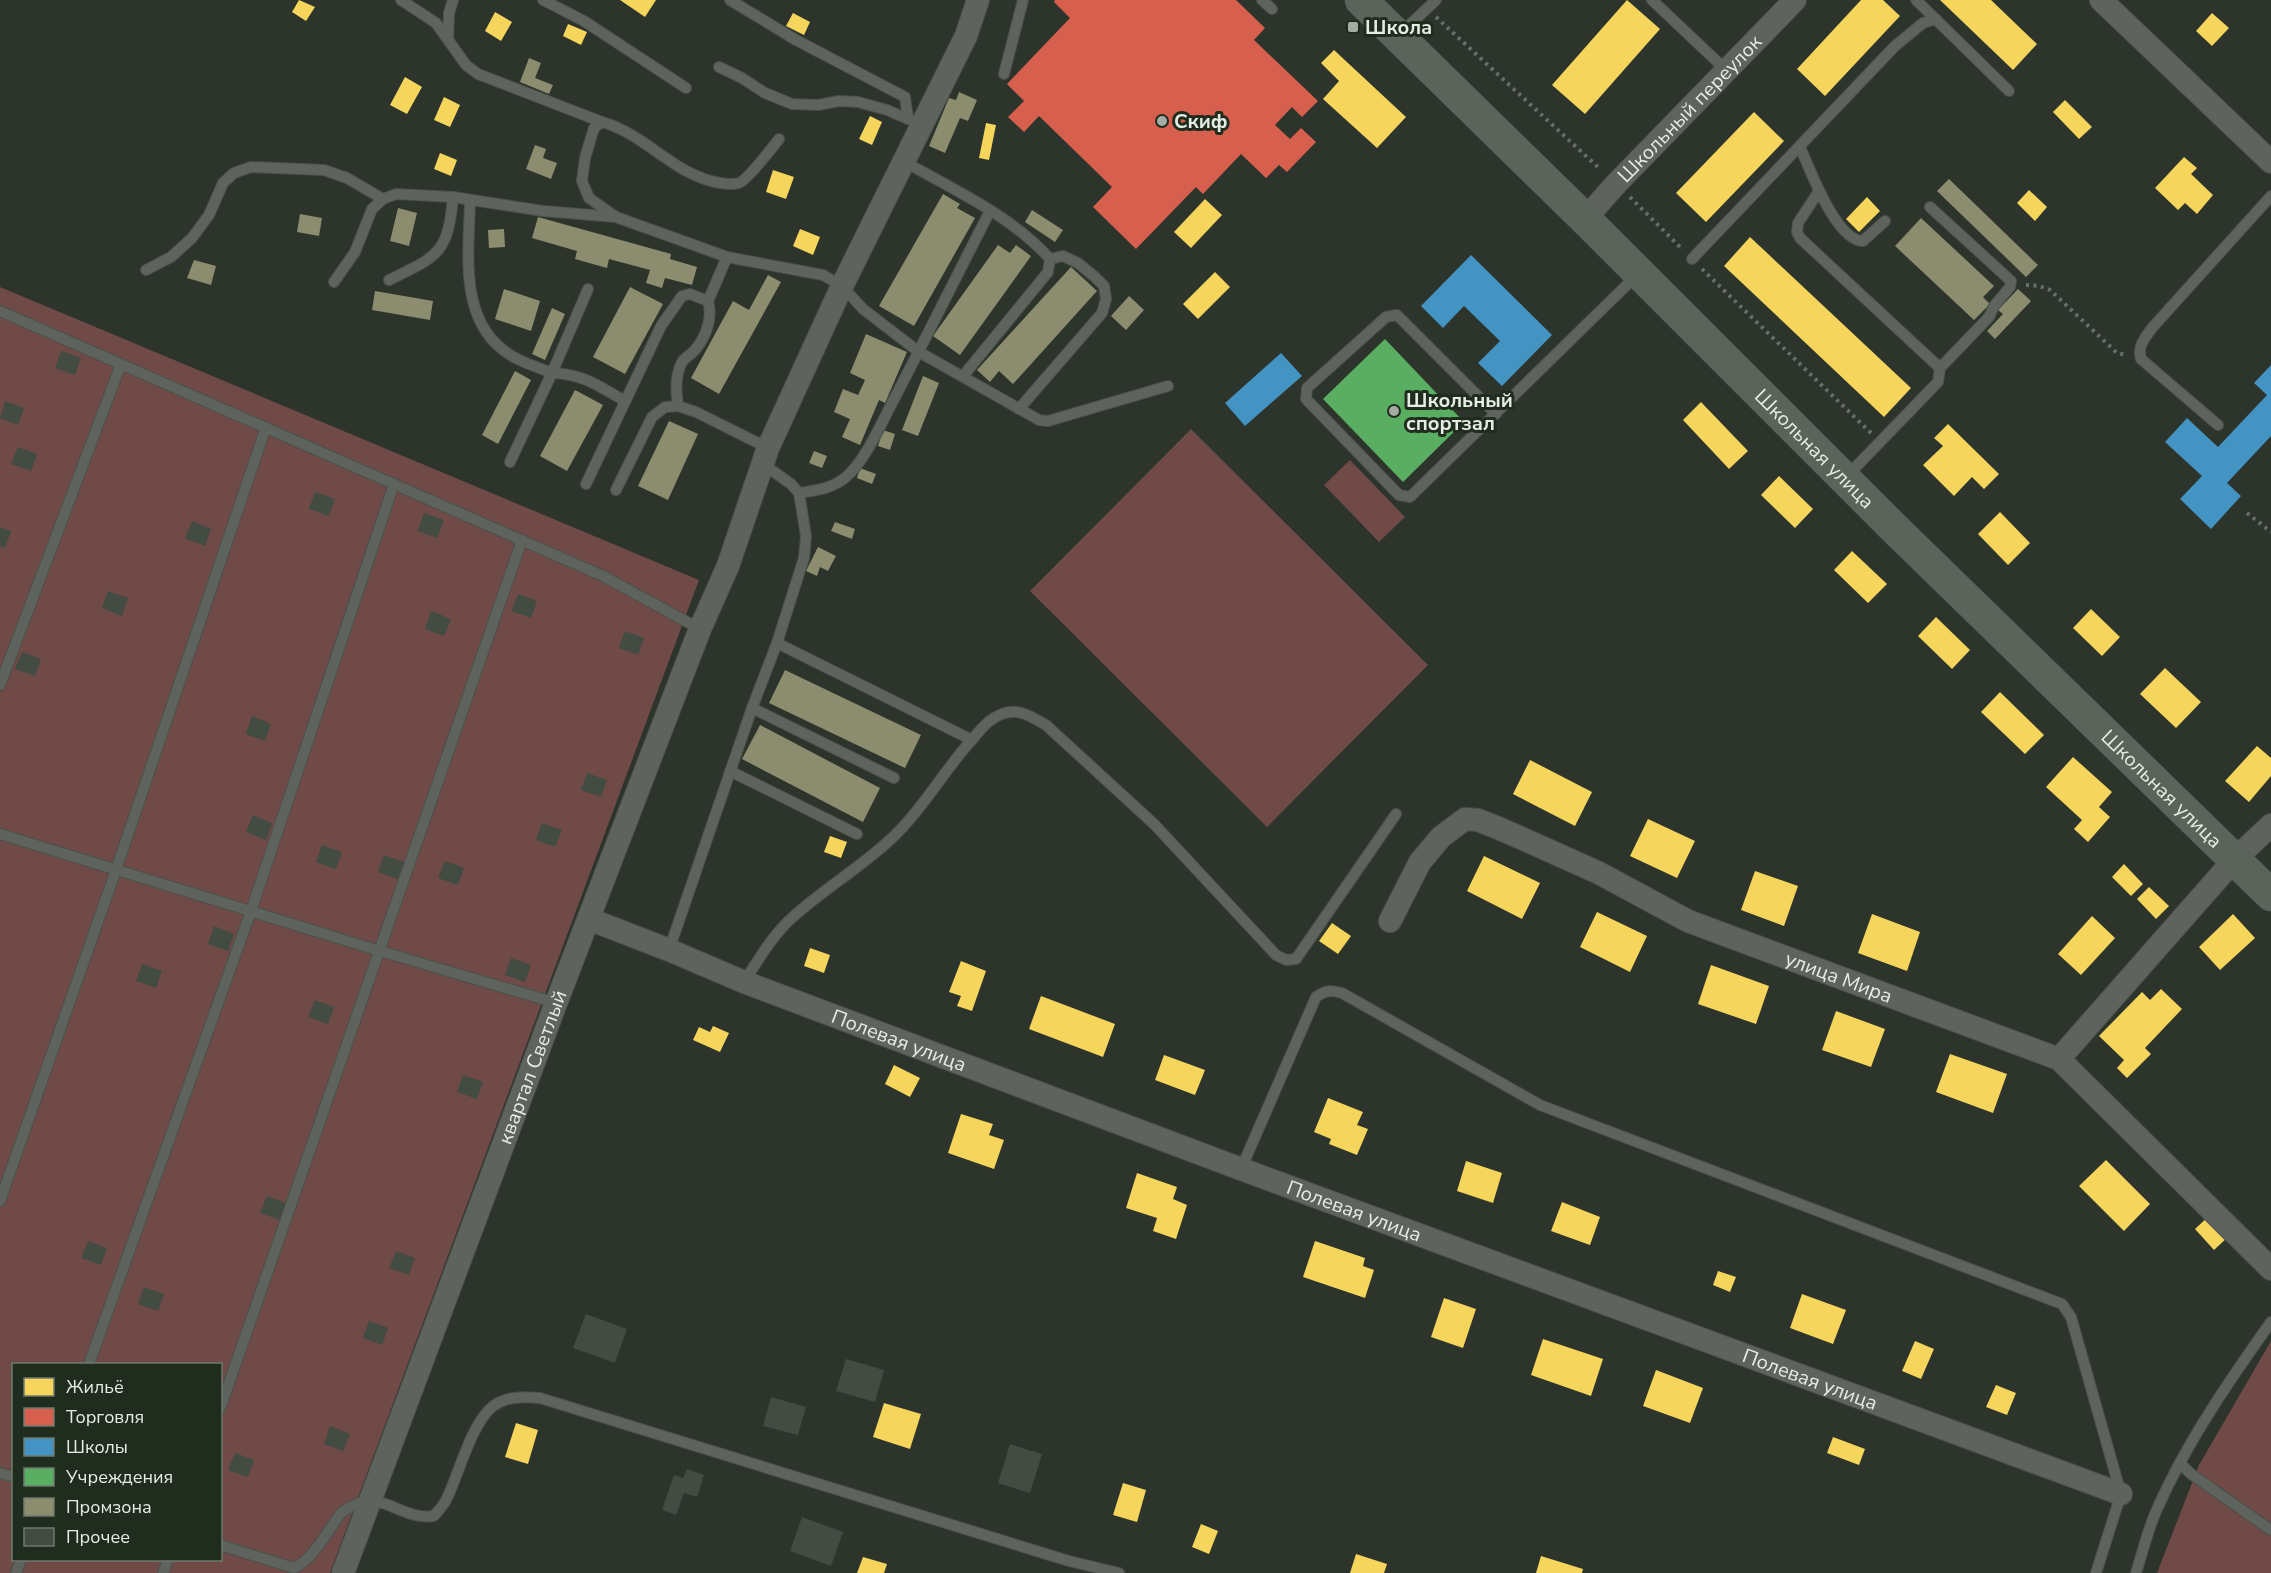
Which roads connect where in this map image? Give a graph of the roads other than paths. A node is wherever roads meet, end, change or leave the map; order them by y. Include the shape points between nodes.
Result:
1 (401, 0) edge
2 (453, 0) edge
3 (543, 0) edge
4 (730, 0) edge
5 (978, 0) edge
6 (1023, 0) edge
7 (1262, 0) edge
8 (1361, 0) edge
9 (1436, 0) edge
10 (1652, 0) edge
11 (1795, 0) edge
12 (1916, 0) edge
13 (2101, 0) edge
14 (1272, 9) dead end
15 (1936, 19) junction
16 (1398, 36) junction
17 (448, 39) junction
18 (719, 68) dead end
19 (1726, 70) junction
20 (1004, 74) dead end
21 (686, 88) dead end
22 (2009, 91) dead end
23 (916, 121) junction
24 (602, 122) junction
25 (779, 139) dead end
26 (1800, 147) junction
27 (905, 162) junction
28 (2271, 162) edge
29 (1819, 191) junction
30 (2271, 196) edge
31 (453, 197) junction
32 (383, 199) junction
33 (470, 201) junction
34 (1930, 207) dead end
35 (990, 211) junction
36 (616, 217) junction
37 (1585, 219) junction
38 (1885, 221) dead end
39 (728, 256) junction
40 (1050, 259) junction
41 (1692, 259) road end
42 (146, 270) dead end
43 (1639, 273) junction
44 (389, 279) dead end
45 (334, 282) dead end
46 (842, 286) junction
47 (588, 289) dead end
48 (708, 301) junction
49 (2, 316) edge
50 (919, 352) junction
51 (121, 364) junction
52 (1940, 368) junction
53 (552, 373) junction
54 (963, 376) junction
55 (1168, 386) dead end
56 (625, 402) junction
57 (678, 406) junction
58 (1019, 409) junction
59 (1496, 414) junction
60 (2218, 425) dead end
61 (266, 427) junction
62 (765, 456) junction
63 (510, 462) dead end
64 (1845, 479) junction
65 (394, 484) junction
66 (586, 484) dead end
67 (616, 490) dead end
68 (799, 493) junction
69 (522, 540) junction
70 (700, 629) junction
71 (777, 643) junction
72 (0, 685) edge
73 (752, 708) junction
74 (972, 740) junction
75 (730, 771) junction
76 (894, 778) dead end
77 (1396, 814) dead end
78 (2271, 825) edge
79 (0, 834) edge
80 (857, 834) dead end
81 (2235, 860) junction
82 (116, 870) junction
83 (2271, 895) edge
84 (251, 911) junction
85 (589, 920) junction
86 (1390, 921) dead end
87 (669, 950) junction
88 (380, 951) junction
89 (744, 982) junction
90 (556, 1003) junction
91 (2059, 1059) junction
92 (1240, 1169) junction
93 (0, 1201) edge
94 (2271, 1269) edge
95 (2271, 1322) edge
96 (90, 1363) edge
97 (222, 1402) edge
98 (2180, 1463) junction
99 (2121, 1494) junction
100 (371, 1499) junction
101 (2271, 1530) edge
102 (222, 1546) edge
103 (343, 1573) edge
104 (1119, 1573) edge
105 (2096, 1573) edge
106 (2136, 1573) edge

1 - 17 lane via 436,23
2 - 17 lane
3 - 21 lane via 584,21
4 - 23 lane via 786,35 905,97
5 - 23 street, квартал Светлый via 966,36
6 - 20 lane
7 - 14 lane
8 - 16 street, Школьная улица
9 - 16 lane
10 - 19 lane
11 - 19 street, Школьный переулок
12 - 15 lane
13 - 28 street
15 - 22 lane
15 - 26 lane via 1923,23 1895,46
16 - 37 street, Школьная улица
17 - 24 lane via 466,65 478,74
18 - 23 lane via 792,104 858,102
19 - 37 street, Школьный переулок
23 - 27 street, квартал Светлый
24 - 25 lane via 705,181 730,184 741,183
24 - 36 lane via 594,128 582,181 589,198
26 - 29 lane
26 - 41 lane
27 - 35 lane
27 - 46 street, квартал Светлый
29 - 38 lane via 1845,233 1855,241 1863,241
29 - 52 lane via 1798,223 1800,238
30 - 60 lane via 2152,328 2139,351 2141,359
31 - 32 lane via 396,194
31 - 33 lane
31 - 44 lane via 451,221 441,249 428,261
32 - 42 lane via 324,170 251,167 234,173 224,183 209,215 192,238 171,257
32 - 45 lane via 372,209 355,252
33 - 36 lane
33 - 53 lane via 471,300 484,328 509,354
34 - 52 lane via 2011,281 1989,317
35 - 40 lane via 1038,245
35 - 50 lane
36 - 39 lane
37 - 43 street, Школьная улица
39 - 46 lane via 824,274
39 - 48 lane
40 - 54 lane via 1048,272
40 - 58 lane via 1063,256 1078,263 1104,286 1106,299 1102,313
43 - 59 lane
43 - 64 street, Школьная улица
46 - 50 lane via 863,309
46 - 62 street, квартал Светлый
47 - 53 lane
48 - 56 lane via 690,294 682,296 670,310
48 - 57 lane via 711,310 703,336 678,371
49 - 51 lane
50 - 54 lane
50 - 68 lane via 866,451 848,476 830,488
51 - 61 lane
51 - 72 lane
52 - 64 lane via 1938,381
53 - 56 lane via 572,374 591,381
53 - 63 lane
54 - 58 lane
55 - 58 lane via 1048,421
56 - 66 lane
57 - 62 lane via 696,412
57 - 67 lane via 665,407 652,417
59 - 59 lane via 1410,497 1399,495 1306,399 1307,388 1386,317 1397,315
61 - 65 lane
61 - 82 lane
62 - 68 lane
62 - 70 street, квартал Светлый via 728,566
64 - 81 street, Школьная улица
65 - 69 lane
65 - 84 lane
68 - 71 lane via 806,536 804,558
69 - 70 lane via 603,576
69 - 88 lane
70 - 85 street, квартал Светлый
71 - 73 lane
71 - 74 lane
73 - 75 lane
73 - 76 lane
74 - 77 lane via 991,720 1009,712 1026,713 1046,725 1154,824 1276,955 1286,960 1296,959
74 - 89 lane via 891,839 792,917
75 - 80 lane
75 - 87 lane
78 - 81 street
79 - 82 lane
81 - 83 street, Школьная улица
81 - 91 street
82 - 84 lane
82 - 93 lane
84 - 88 lane
84 - 96 lane
85 - 87 street, Полевая улица
85 - 90 street, квартал Светлый
86 - 91 street, улица Мира via 1427,853 1465,819 1478,820 1599,873 1688,921
87 - 89 street, Полевая улица
88 - 90 lane
88 - 97 lane
89 - 92 street, Полевая улица
90 - 100 street, квартал Светлый
91 - 94 street, улица Мира
92 - 99 street, Полевая улица
92 - 99 lane via 1316,997 1330,990 1342,993 1540,1105 2062,1304 2071,1317
95 - 98 lane
98 - 101 lane
98 - 106 lane via 2157,1508
99 - 105 lane
100 - 102 lane via 341,1512 309,1557 294,1568
100 - 103 street, квартал Светлый
100 - 104 lane via 422,1518 434,1516 445,1502 486,1412 498,1402 518,1396 540,1398

